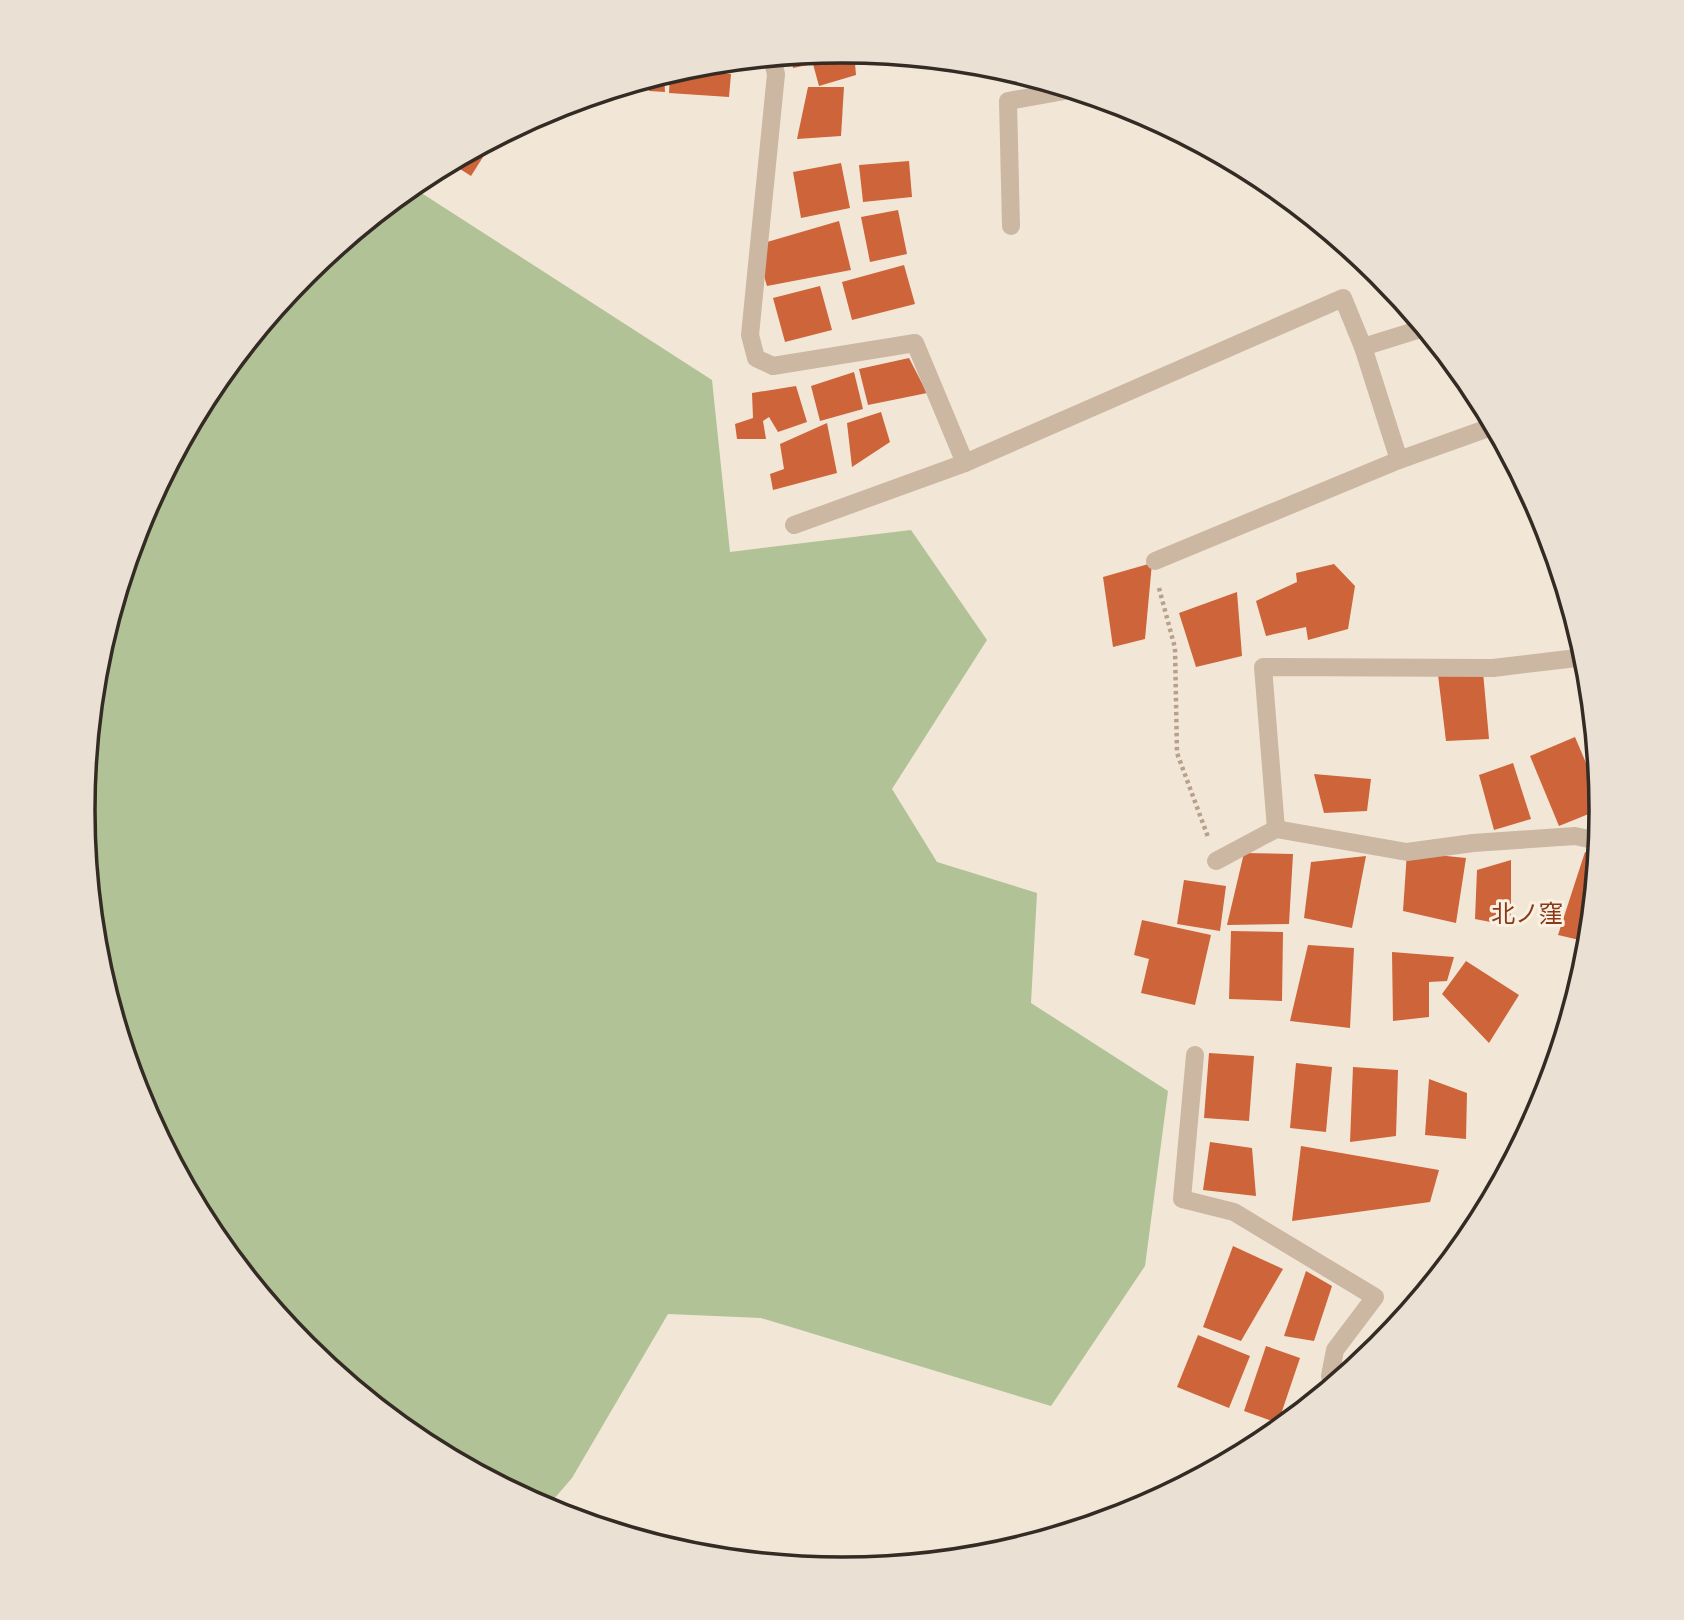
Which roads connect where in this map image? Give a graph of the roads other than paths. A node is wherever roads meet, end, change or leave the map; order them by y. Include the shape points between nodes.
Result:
1 (774, 67) edge
2 (1052, 93) edge
3 (1011, 226) dead end
4 (1415, 331) edge
5 (1363, 347) junction
6 (1485, 429) edge
7 (1399, 460) junction
8 (965, 463) junction
9 (794, 525) dead end
10 (1155, 561) road end
11 (1574, 658) edge
12 (1276, 829) junction
13 (1588, 839) edge
14 (1216, 860) road end
15 (1195, 1055) dead end
16 (1331, 1375) edge

1 - 8 street via 750,335 756,358 773,366 915,343
2 - 3 street via 1008,101
4 - 5 street
5 - 7 street
5 - 8 street via 1343,298
6 - 7 street
7 - 10 street
8 - 9 street
11 - 12 street via 1493,667 1263,667
12 - 13 street via 1406,852 1473,843
12 - 14 street
15 - 16 street via 1182,1199 1234,1212 1375,1297 1335,1350

